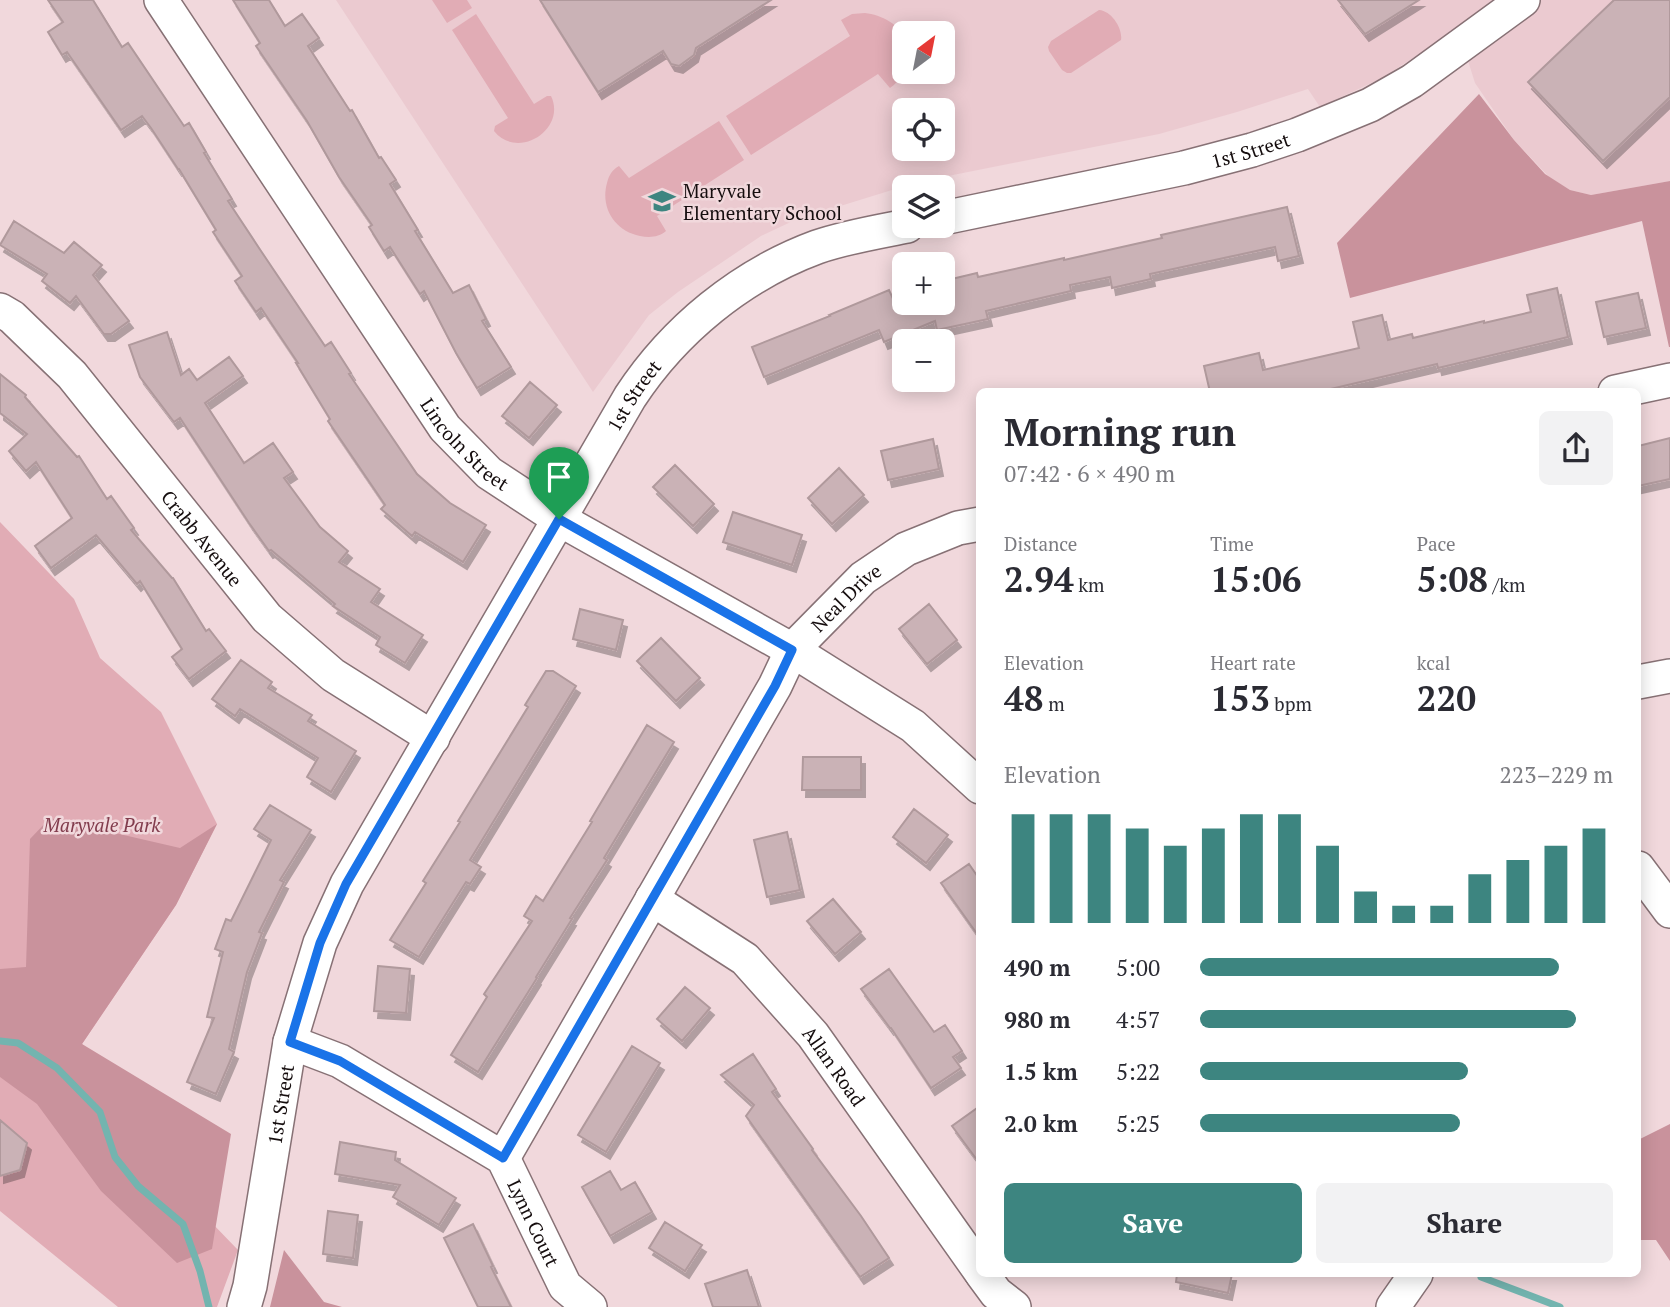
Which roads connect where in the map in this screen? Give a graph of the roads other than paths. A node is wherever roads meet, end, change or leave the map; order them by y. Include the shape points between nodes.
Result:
1 (161, 0) edge
2 (1522, 0) edge
3 (955, 216) edge
4 (892, 229) edge
5 (0, 310) edge
6 (1670, 380) edge
7 (1633, 388) edge
8 (559, 519) junction
9 (976, 525) edge
10 (792, 650) junction
11 (1670, 676) edge
12 (1641, 681) edge
13 (433, 738) junction
14 (976, 783) edge
15 (1641, 872) edge
16 (652, 899) junction
17 (1670, 911) edge
18 (290, 1042) junction
19 (503, 1158) junction
20 (976, 1265) edge
21 (985, 1277) edge
22 (1414, 1277) edge
23 (244, 1307) edge
24 (590, 1307) edge
25 (1014, 1307) edge
26 (1393, 1307) edge

1 - 8 street, Lincoln Street via 444,428 489,473
2 - 3 street, 1st Street via 1412,81 1370,106 1297,135 1184,168
4 - 8 street, 1st Street via 817,247 738,288 703,313 645,374
5 - 13 street, Crabb Avenue via 72,375 267,618 333,675
6 - 7 street
8 - 10 street, Lincoln Street
8 - 13 street, 1st Street
9 - 10 street, Neal Drive via 906,549 863,578
10 - 14 street, Lincoln Street via 913,726
10 - 16 street, Neal Drive
11 - 12 street
13 - 18 street, 1st Street via 346,884 320,943
15 - 17 street
16 - 19 street, Neal Drive
16 - 20 street, Allan Road via 746,959 813,1035
18 - 19 street, Lynn Court via 340,1061
18 - 23 street, 1st Street
19 - 24 street, Lynn Court via 565,1286
21 - 25 street, Allan Road
22 - 26 street

